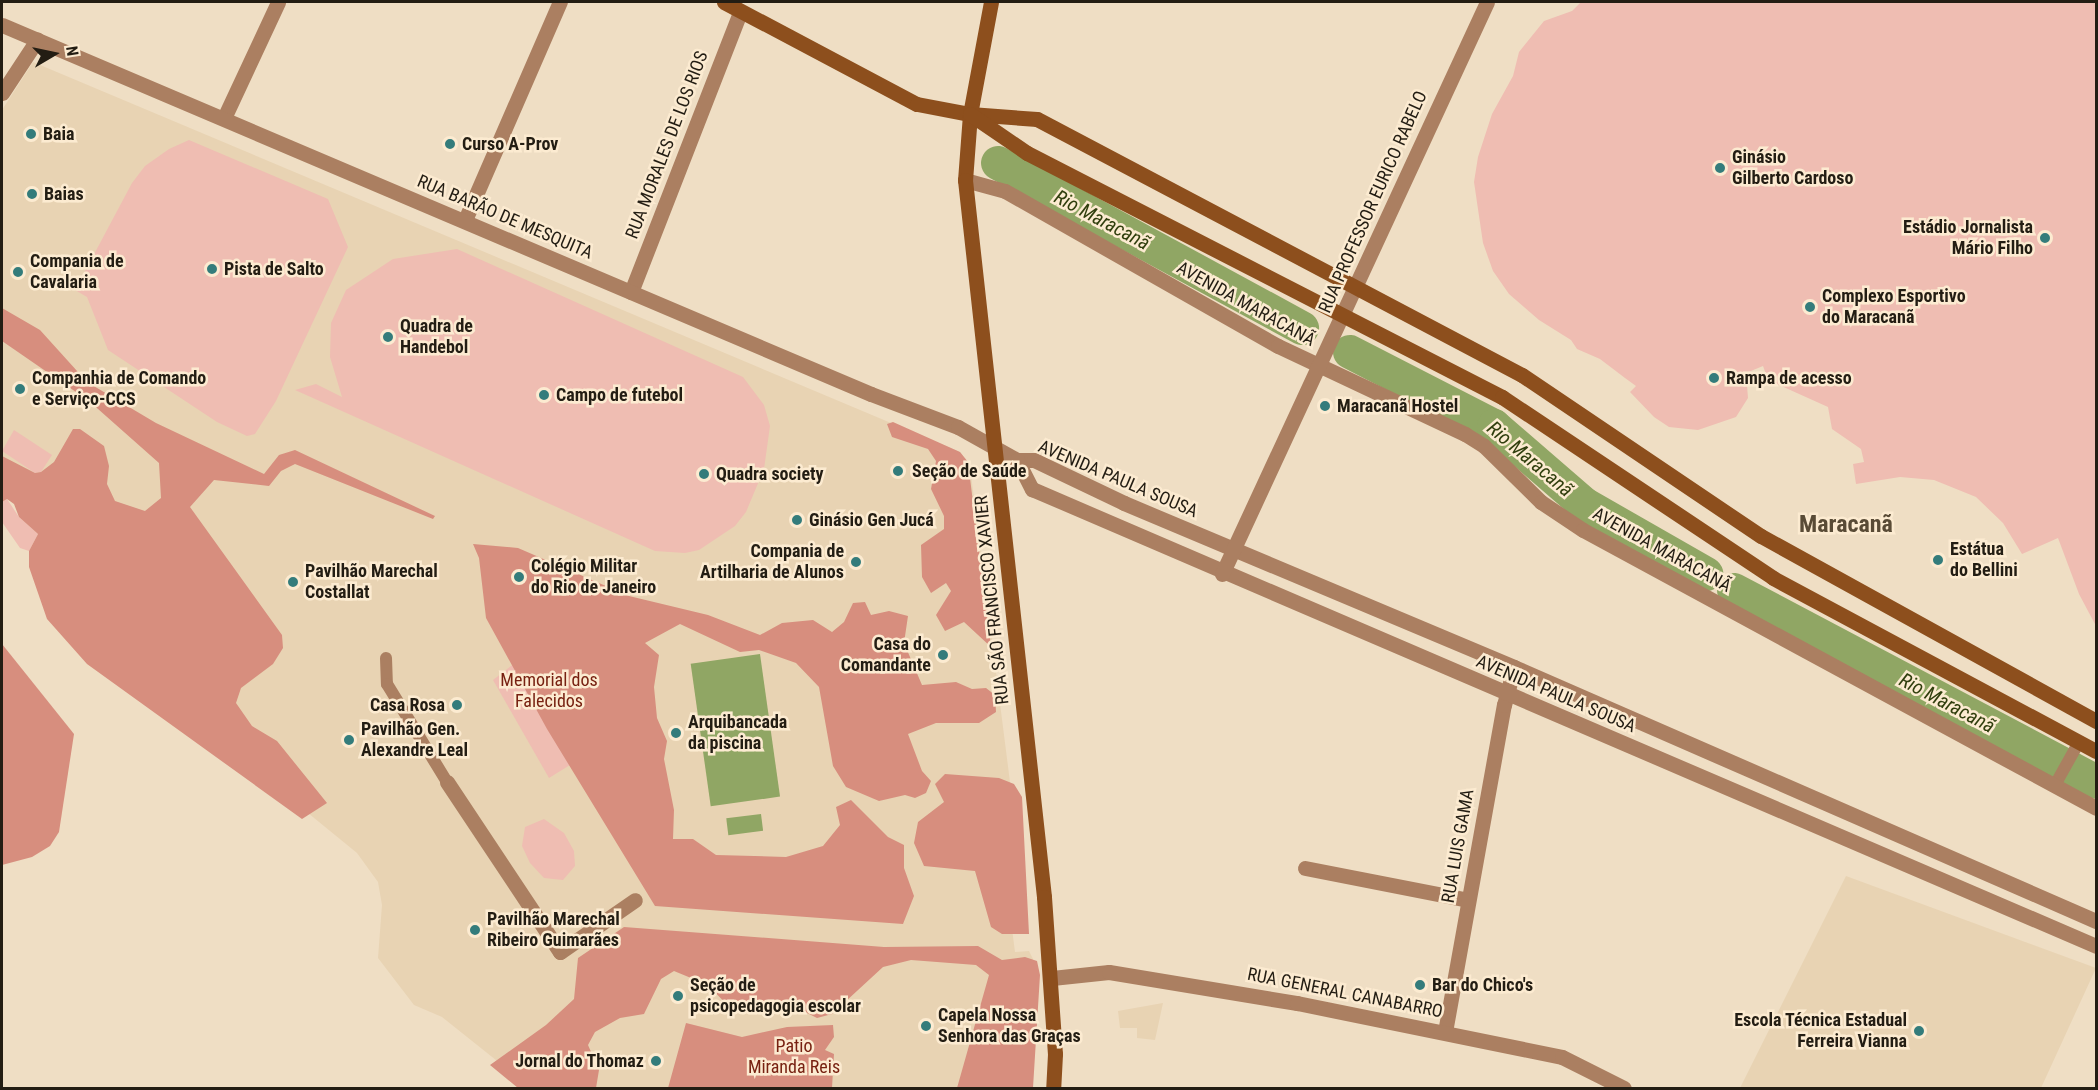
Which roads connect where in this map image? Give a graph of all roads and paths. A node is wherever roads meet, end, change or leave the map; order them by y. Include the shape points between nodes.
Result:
1 (278, 2) edge
2 (560, 2) edge
3 (724, 2) edge
4 (991, 2) edge
5 (1487, 2) edge
6 (740, 12) junction
7 (2, 25) edge
8 (37, 40) junction
9 (2, 93) edge
10 (970, 114) junction
11 (224, 118) junction
12 (965, 180) junction
13 (465, 220) junction
14 (1356, 290) junction
15 (631, 292) junction
16 (1343, 318) junction
17 (1320, 366) junction
18 (992, 447) junction
19 (1017, 460) junction
20 (1120, 501) junction
21 (1112, 523) junction
22 (1233, 549) junction
23 (1222, 574) junction
24 (386, 658) dead end
25 (1514, 667) junction
26 (1506, 694) junction
27 (2097, 721) edge
28 (2077, 745) junction
29 (2097, 751) edge
30 (2058, 779) junction
31 (447, 782) joint
32 (1799, 792) junction
33 (2097, 808) edge
34 (1789, 815) junction
35 (1305, 868) dead end
36 (1989, 875) junction
37 (1979, 896) junction
38 (635, 900) dead end
39 (1468, 900) junction
40 (2097, 921) edge
41 (2097, 946) edge
42 (1052, 978) junction
43 (1445, 1032) junction
44 (1616, 1087) edge
45 (1053, 1089) edge

1 - 11 street
2 - 13 street
3 - 6 main road, AVENIDA MARACANÃ
4 - 10 main road, RUA SÃO FRANCISCO XAVIER
5 - 14 street, RUA PROFESSOR EURICO RABELO
6 - 10 main road, AVENIDA MARACANÃ via 904,99
6 - 15 street, RUA MORALES DE LOS RIOS
7 - 8 street, RUA BARÃO DE MESQUITA
8 - 9 street
8 - 11 street, RUA BARÃO DE MESQUITA
10 - 12 main road, RUA SÃO FRANCISCO XAVIER
10 - 14 main road, AVENIDA MARACANÃ via 1035,118
10 - 16 main road, AVENIDA MARACANÃ via 1027,153
11 - 13 street, RUA BARÃO DE MESQUITA
12 - 17 street, AVENIDA MARACANÃ via 1005,191
12 - 18 main road, RUA SÃO FRANCISCO XAVIER
13 - 15 street, RUA BARÃO DE MESQUITA
14 - 16 street, RUA PROFESSOR EURICO RABELO
14 - 27 main road, AVENIDA MARACANÃ via 1522,375 1761,536
15 - 18 street, RUA BARÃO DE MESQUITA via 958,427
16 - 17 street, RUA PROFESSOR EURICO RABELO
16 - 28 main road, AVENIDA MARACANÃ via 1502,397 1773,578
17 - 22 street, RUA PROFESSOR EURICO RABELO
17 - 30 street, AVENIDA MARACANÃ via 1465,434 1484,446 1541,502 1583,530
18 - 19 street, AVENIDA PAULA SOUSA
18 - 42 main road, RUA SÃO FRANCISCO XAVIER
19 - 20 street, AVENIDA PAULA SOUSA via 1034,460
19 - 21 street, AVENIDA PAULA SOUSA via 1032,489
20 - 21 street
20 - 22 street, AVENIDA PAULA SOUSA
21 - 23 street, AVENIDA PAULA SOUSA
22 - 23 street, RUA PROFESSOR EURICO RABELO
22 - 25 street, AVENIDA PAULA SOUSA
23 - 26 street, AVENIDA PAULA SOUSA
24 - 31 street via 387,684
25 - 26 street, RUA LUIS GAMA
25 - 32 street, AVENIDA PAULA SOUSA
26 - 34 street, AVENIDA PAULA SOUSA
26 - 39 street, RUA LUIS GAMA
28 - 29 main road, AVENIDA MARACANÃ
28 - 30 street
30 - 33 street, AVENIDA MARACANÃ
31 - 38 street via 560,952
32 - 34 street
32 - 36 street, AVENIDA PAULA SOUSA
34 - 37 street, AVENIDA PAULA SOUSA
35 - 39 street
36 - 37 street
36 - 40 street, AVENIDA PAULA SOUSA
37 - 41 street, AVENIDA PAULA SOUSA
39 - 43 street, RUA LUIS GAMA
42 - 43 street, RUA GENERAL CANABARRO via 1109,972
42 - 45 main road, RUA SÃO FRANCISCO XAVIER
43 - 44 street, RUA GENERAL CANABARRO via 1562,1058

